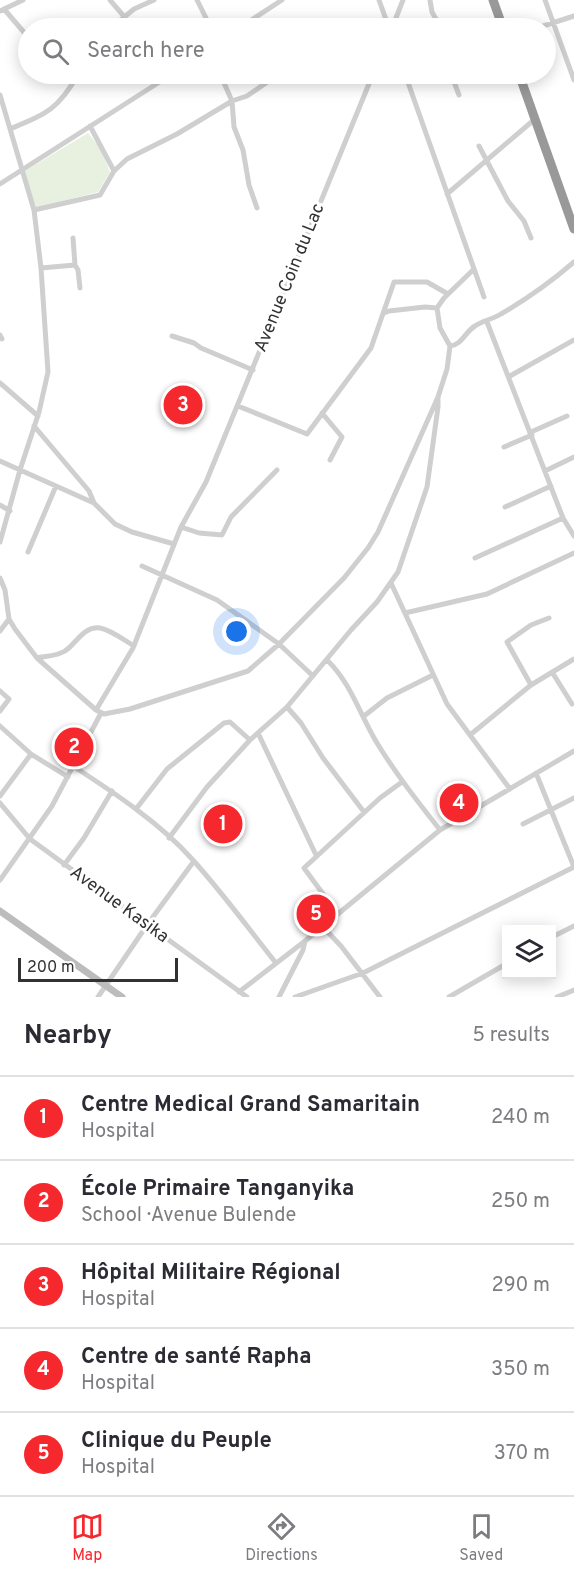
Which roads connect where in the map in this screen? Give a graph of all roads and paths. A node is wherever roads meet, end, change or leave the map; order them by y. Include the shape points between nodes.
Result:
1 (23, 0) edge
2 (110, 0) edge
3 (154, 0) edge
4 (198, 0) edge
5 (282, 0) edge
6 (379, 0) edge
7 (403, 0) edge
8 (430, 0) edge
9 (493, 0) edge
10 (545, 0) edge
11 (2, 10) edge
12 (124, 16) joint
13 (574, 16) edge
14 (206, 18) edge
15 (254, 18) edge
16 (386, 18) edge
17 (395, 18) edge
18 (435, 18) edge
19 (499, 18) edge
20 (551, 18) edge
21 (556, 23) edge
22 (18, 27) edge
23 (556, 32) edge
24 (574, 80) edge
25 (72, 84) edge
26 (155, 84) edge
27 (224, 84) edge
28 (264, 84) edge
29 (369, 84) edge
30 (408, 84) edge
31 (455, 84) edge
32 (523, 84) edge
33 (0, 95) edge
34 (459, 95) dead end
35 (232, 101) junction
36 (535, 119) junction
37 (90, 126) junction
38 (10, 129) junction
39 (478, 146) dead end
40 (486, 162) junction
41 (21, 171) junction
42 (114, 171) junction
43 (0, 184) edge
44 (447, 194) junction
45 (257, 208) dead end
46 (34, 210) junction
47 (574, 230) edge
48 (73, 238) dead end
49 (531, 238) dead end
50 (574, 262) edge
51 (75, 265) junction
52 (41, 268) junction
53 (474, 269) junction
54 (80, 288) dead end
55 (448, 294) junction
56 (484, 297) dead end
57 (437, 308) junction
58 (384, 313) junction
59 (487, 322) junction
60 (172, 336) dead end
61 (574, 340) edge
62 (450, 346) junction
63 (253, 370) junction
64 (510, 376) junction
65 (0, 382) edge
66 (438, 397) junction
67 (238, 406) junction
68 (322, 413) junction
69 (38, 416) junction
70 (567, 416) dead end
71 (34, 426) junction
72 (531, 434) junction
73 (504, 447) dead end
74 (574, 456) edge
75 (330, 460) dead end
76 (0, 461) edge
77 (20, 470) junction
78 (277, 470) dead end
79 (545, 471) junction
80 (56, 486) junction
81 (551, 486) junction
82 (94, 503) junction
83 (0, 505) edge
84 (506, 507) dead end
85 (10, 511) junction
86 (563, 518) junction
87 (181, 527) junction
88 (574, 536) edge
89 (0, 542) edge
90 (174, 544) junction
91 (28, 552) dead end
92 (574, 553) edge
93 (475, 558) dead end
94 (142, 566) dead end
95 (162, 575) junction
96 (0, 578) edge
97 (391, 582) junction
98 (405, 613) junction
99 (549, 618) dead end
100 (9, 619) junction
101 (0, 631) edge
102 (279, 644) junction
103 (134, 646) junction
104 (37, 658) junction
105 (574, 659) edge
106 (327, 660) junction
107 (552, 672) junction
108 (433, 675) junction
109 (313, 676) junction
110 (531, 685) junction
111 (0, 691) edge
112 (572, 704) dead end
113 (287, 707) junction
114 (0, 711) edge
115 (98, 711) junction
116 (364, 716) junction
117 (0, 726) edge
118 (258, 733) junction
119 (470, 735) junction
120 (250, 740) junction
121 (574, 750) edge
122 (31, 754) junction
123 (73, 766) junction
124 (536, 773) junction
125 (68, 777) junction
126 (402, 782) junction
127 (510, 789) junction
128 (112, 791) junction
129 (0, 796) edge
130 (574, 798) edge
131 (0, 803) edge
132 (136, 809) junction
133 (552, 810) junction
134 (364, 812) junction
135 (523, 824) dead end
136 (440, 830) junction
137 (169, 838) junction
138 (30, 840) junction
139 (316, 855) junction
140 (194, 861) junction
141 (64, 865) junction
142 (574, 867) edge
143 (0, 880) edge
144 (0, 911) edge
145 (338, 913) junction
146 (147, 925) junction
147 (322, 926) junction
148 (574, 926) edge
149 (556, 935) edge
150 (305, 941) junction
151 (276, 963) junction
152 (502, 967) edge
153 (363, 974) junction
154 (106, 985) junction
155 (574, 990) edge
156 (239, 992) junction
157 (98, 997) edge
158 (122, 997) edge
159 (247, 997) edge
160 (279, 997) edge
161 (295, 997) edge
162 (380, 997) edge
163 (449, 997) edge
164 (557, 997) edge

1 - 11 street
2 - 12 street
3 - 12 street
4 - 14 street
5 - 15 street
6 - 16 street
7 - 17 street
8 - 18 street
9 - 19 highway
10 - 20 street
11 - 22 street
13 - 21 street
23 - 24 street
25 - 38 street via 51,110
26 - 37 street
27 - 35 street
28 - 35 street
29 - 63 street, Avenue Coin du Lac
30 - 44 street
31 - 34 street
32 - 36 highway
33 - 38 street
35 - 42 street via 127,159
35 - 45 street via 234,129
36 - 40 street
36 - 47 highway
37 - 41 street
37 - 42 street
38 - 41 street
39 - 40 street
40 - 44 street
40 - 49 street
41 - 43 street
41 - 46 street
42 - 46 street via 100,195
44 - 53 street
46 - 52 street
48 - 51 street
50 - 59 street via 523,301
51 - 52 street
51 - 54 street
52 - 69 street via 48,372
53 - 55 street
53 - 56 street
55 - 57 street
55 - 58 street via 427,282 394,282
57 - 58 street
57 - 62 street via 440,328
58 - 68 street via 361,363
59 - 62 street via 475,326
59 - 64 street
60 - 63 street
61 - 64 street
62 - 66 street
63 - 67 street, Avenue Coin du Lac
64 - 72 street
65 - 69 street
66 - 97 street via 427,487
66 - 102 street via 368,548
67 - 68 street via 307,434
67 - 87 street, Avenue Coin du Lac via 206,482
68 - 75 street via 342,437
69 - 71 street
70 - 72 street
71 - 77 street
71 - 82 street via 89,490
72 - 73 street
72 - 79 street
74 - 79 street
76 - 77 street
77 - 80 street
77 - 85 street
78 - 87 street via 231,517 222,535
79 - 81 street
80 - 82 street
80 - 91 street
81 - 84 street
81 - 86 street
82 - 90 street via 115,524
83 - 85 street
85 - 89 street
86 - 88 street
86 - 93 street
87 - 90 street, Avenue Coin du Lac
90 - 95 street, Avenue Coin du Lac
92 - 98 street via 487,594
94 - 95 street
95 - 102 street via 218,600
95 - 103 street, Avenue Coin du Lac
96 - 100 street
97 - 98 street
97 - 106 street
98 - 108 street
99 - 110 street via 507,642
100 - 101 street
100 - 104 street
102 - 109 street
102 - 115 street via 248,671 130,709 109,714
103 - 104 street via 93,628 61,653
103 - 115 street, Avenue Coin du Lac
104 - 115 street
105 - 107 street
106 - 109 street
106 - 116 street via 346,682
107 - 110 street
107 - 112 street
108 - 116 street via 387,698
108 - 119 street via 447,704
109 - 113 street
110 - 119 street
111 - 114 street via 9,699
113 - 118 street
113 - 134 street
115 - 123 street, Avenue Coin du Lac
116 - 126 street
117 - 122 street
118 - 120 street
118 - 139 street
119 - 127 street
120 - 132 street via 230,722 224,723 167,769
120 - 137 street
121 - 124 street
122 - 125 street
122 - 129 street
123 - 125 street, Avenue Coin du Lac
123 - 128 street
124 - 127 street
124 - 133 street
125 - 138 street, Avenue Coin du Lac
126 - 134 street
126 - 136 street
127 - 136 street
128 - 132 street
128 - 141 street
130 - 133 street
131 - 138 street, Avenue Kasika
132 - 137 street
133 - 135 street
133 - 142 street
134 - 139 street
136 - 145 street
137 - 140 street
138 - 141 street, Avenue Kasika
138 - 143 street, Avenue Coin du Lac
139 - 145 street via 304,870
140 - 146 street
140 - 151 street
141 - 146 street, Avenue Kasika
142 - 153 street
144 - 154 street
145 - 147 street
146 - 154 street
146 - 156 street, Avenue Kasika
147 - 150 street
147 - 153 street
148 - 149 street
150 - 151 street
150 - 160 street
151 - 156 street
152 - 163 street
153 - 161 street
153 - 162 street
154 - 157 street
154 - 158 street
155 - 164 street
156 - 159 street, Avenue Kasika

